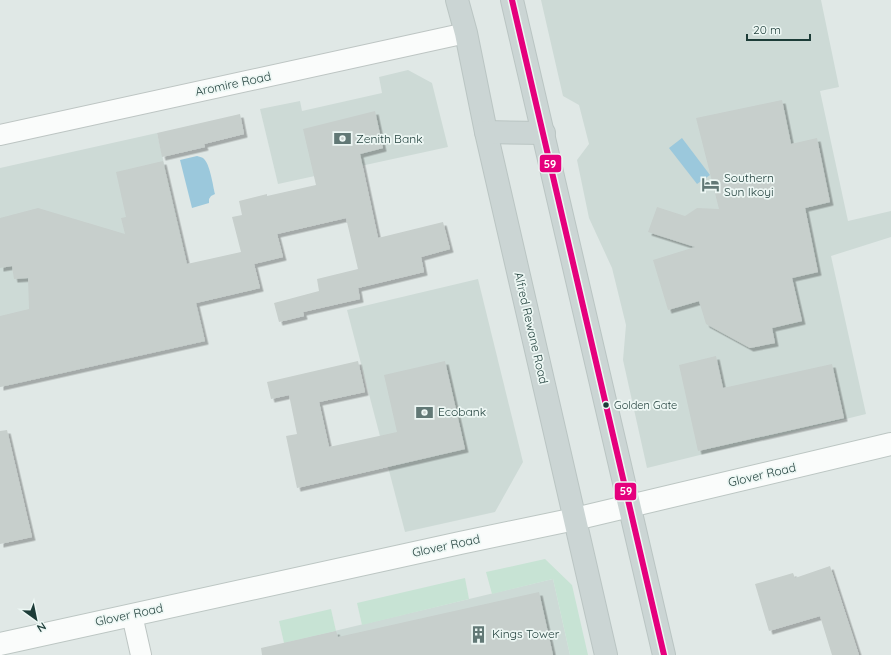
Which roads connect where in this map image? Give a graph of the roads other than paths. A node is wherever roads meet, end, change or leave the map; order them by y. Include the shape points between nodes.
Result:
1 (457, 0) edge
2 (512, 0) edge
3 (466, 33) junction
4 (486, 132) junction
5 (544, 133) junction
6 (0, 135) edge
7 (891, 444) edge
8 (629, 507) junction
9 (575, 519) junction
10 (132, 615) junction
11 (0, 644) edge
12 (141, 655) edge
13 (606, 655) edge
14 (664, 655) edge

1 - 3 main road, Alfred Rewane Road
2 - 5 main road
3 - 4 main road, Alfred Rewane Road
3 - 6 street, Aromire Road
4 - 5 main road
4 - 9 main road, Alfred Rewane Road
5 - 8 main road
7 - 8 street, Glover Road
8 - 9 street, Glover Road
8 - 14 main road
9 - 10 street, Glover Road
9 - 13 main road, Alfred Rewane Road
10 - 11 street, Glover Road
10 - 12 street

